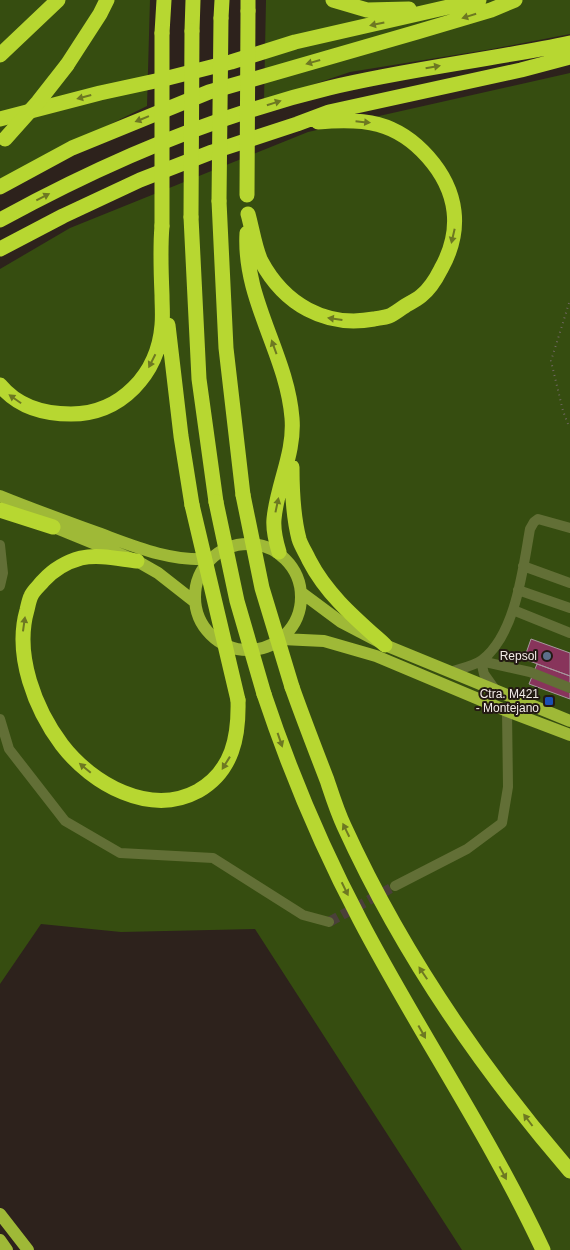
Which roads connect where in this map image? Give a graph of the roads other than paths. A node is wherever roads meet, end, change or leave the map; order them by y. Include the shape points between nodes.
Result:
1 (58, 0) edge
2 (107, 0) edge
3 (164, 0) edge
4 (193, 0) edge
5 (222, 0) edge
6 (333, 0) edge
7 (457, 0) edge
8 (479, 0) edge
9 (515, 0) edge
10 (248, 6) edge
11 (570, 43) edge
12 (0, 55) edge
13 (570, 57) edge
14 (0, 119) edge
15 (297, 124) junction
16 (2, 141) edge
17 (0, 187) edge
18 (248, 214) junction
19 (63, 216) junction
20 (0, 220) edge
21 (162, 226) junction
22 (0, 250) edge
23 (0, 261) edge
24 (0, 385) edge
25 (293, 421) junction
26 (0, 496) edge
27 (0, 505) edge
28 (0, 510) edge
29 (53, 527) junction
30 (570, 528) edge
31 (0, 545) edge
32 (279, 552) junction
33 (209, 559) junction
34 (137, 561) junction
35 (523, 566) junction
36 (570, 583) edge
37 (0, 586) edge
38 (518, 590) junction
39 (302, 593) junction
40 (195, 602) junction
41 (570, 608) edge
42 (513, 610) junction
43 (570, 633) edge
44 (282, 639) junction
45 (385, 645) junction
46 (481, 661) junction
47 (450, 672) junction
48 (570, 688) edge
49 (496, 691) junction
50 (507, 711) junction
51 (0, 719) edge
52 (570, 721) edge
53 (570, 736) edge
54 (395, 886) tunnel mouth
55 (329, 922) tunnel mouth
56 (570, 1170) edge
57 (0, 1214) edge
58 (0, 1240) edge
59 (7, 1250) edge
60 (28, 1250) edge
61 (543, 1250) edge

1 - 12 highway
2 - 16 highway, bridge via 67,66
3 - 21 highway, bridge
4 -> 61 highway, bridge via 191,217 199,379 216,502 237,601 286,758 321,840 359,919 482,1132
56 -> 5 highway, bridge via 475,1049 419,967 376,890 344,824 292,688 262,588 243,495 226,348 219,202
6 - 7 highway via 367,10 401,10
8 -> 14 highway via 295,42 232,62
9 -> 17 highway via 209,92 72,148
10 - 18 highway, bridge
20 -> 11 highway via 96,170 154,145 287,99 370,79
13 - 15 highway via 329,112
15 -> 18 highway via 365,121 394,129 418,145 437,167 450,190 456,224 449,255 433,283 421,296 389,316 357,322 323,318 294,302 280,289 260,260
15 - 19 highway via 140,180
25 -> 18 highway via 287,382 250,275 246,242
19 - 22 highway
19 - 23 highway
21 -> 24 highway via 160,341 133,390 106,408 80,414 51,414 19,402
21 -> 34 highway, bridge via 170,343 181,436 192,505 238,700 239,723 232,752 223,769 201,789 166,801 123,793 82,766 63,745 43,714 28,675 23,649 23,624 31,596 48,576 64,564 82,558 101,556
32 -> 25 highway via 274,519 288,464
25 - 45 highway via 292,502 299,541 332,596
26 - 33 main road via 156,554 181,559
27 - 29 main road
28 - 29 highway
29 - 34 main road
30 - 35 lane via 538,519 534,522
31 - 37 lane via 3,573
32 - 33 main road via 261,545 242,544
32 - 39 main road via 295,570
33 - 40 main road via 196,587
34 - 40 main road via 158,572
35 - 36 lane
35 - 38 lane
38 - 41 lane
38 - 42 lane
39 - 44 main road via 295,623
39 - 45 main road via 341,622
40 - 44 main road via 204,628 217,641 249,650 269,646
42 - 43 lane
42 - 46 lane via 499,642
44 - 50 main road via 324,641 376,656
45 - 47 main road
46 - 47 lane
46 - 48 lane via 530,672
46 - 49 lane via 484,674
47 - 49 main road
49 - 52 main road
50 - 53 main road
50 - 54 lane via 508,787 502,823 467,849
51 - 55 lane via 9,749 65,822 120,853 213,858 303,915
57 - 60 main road
58 - 59 main road

